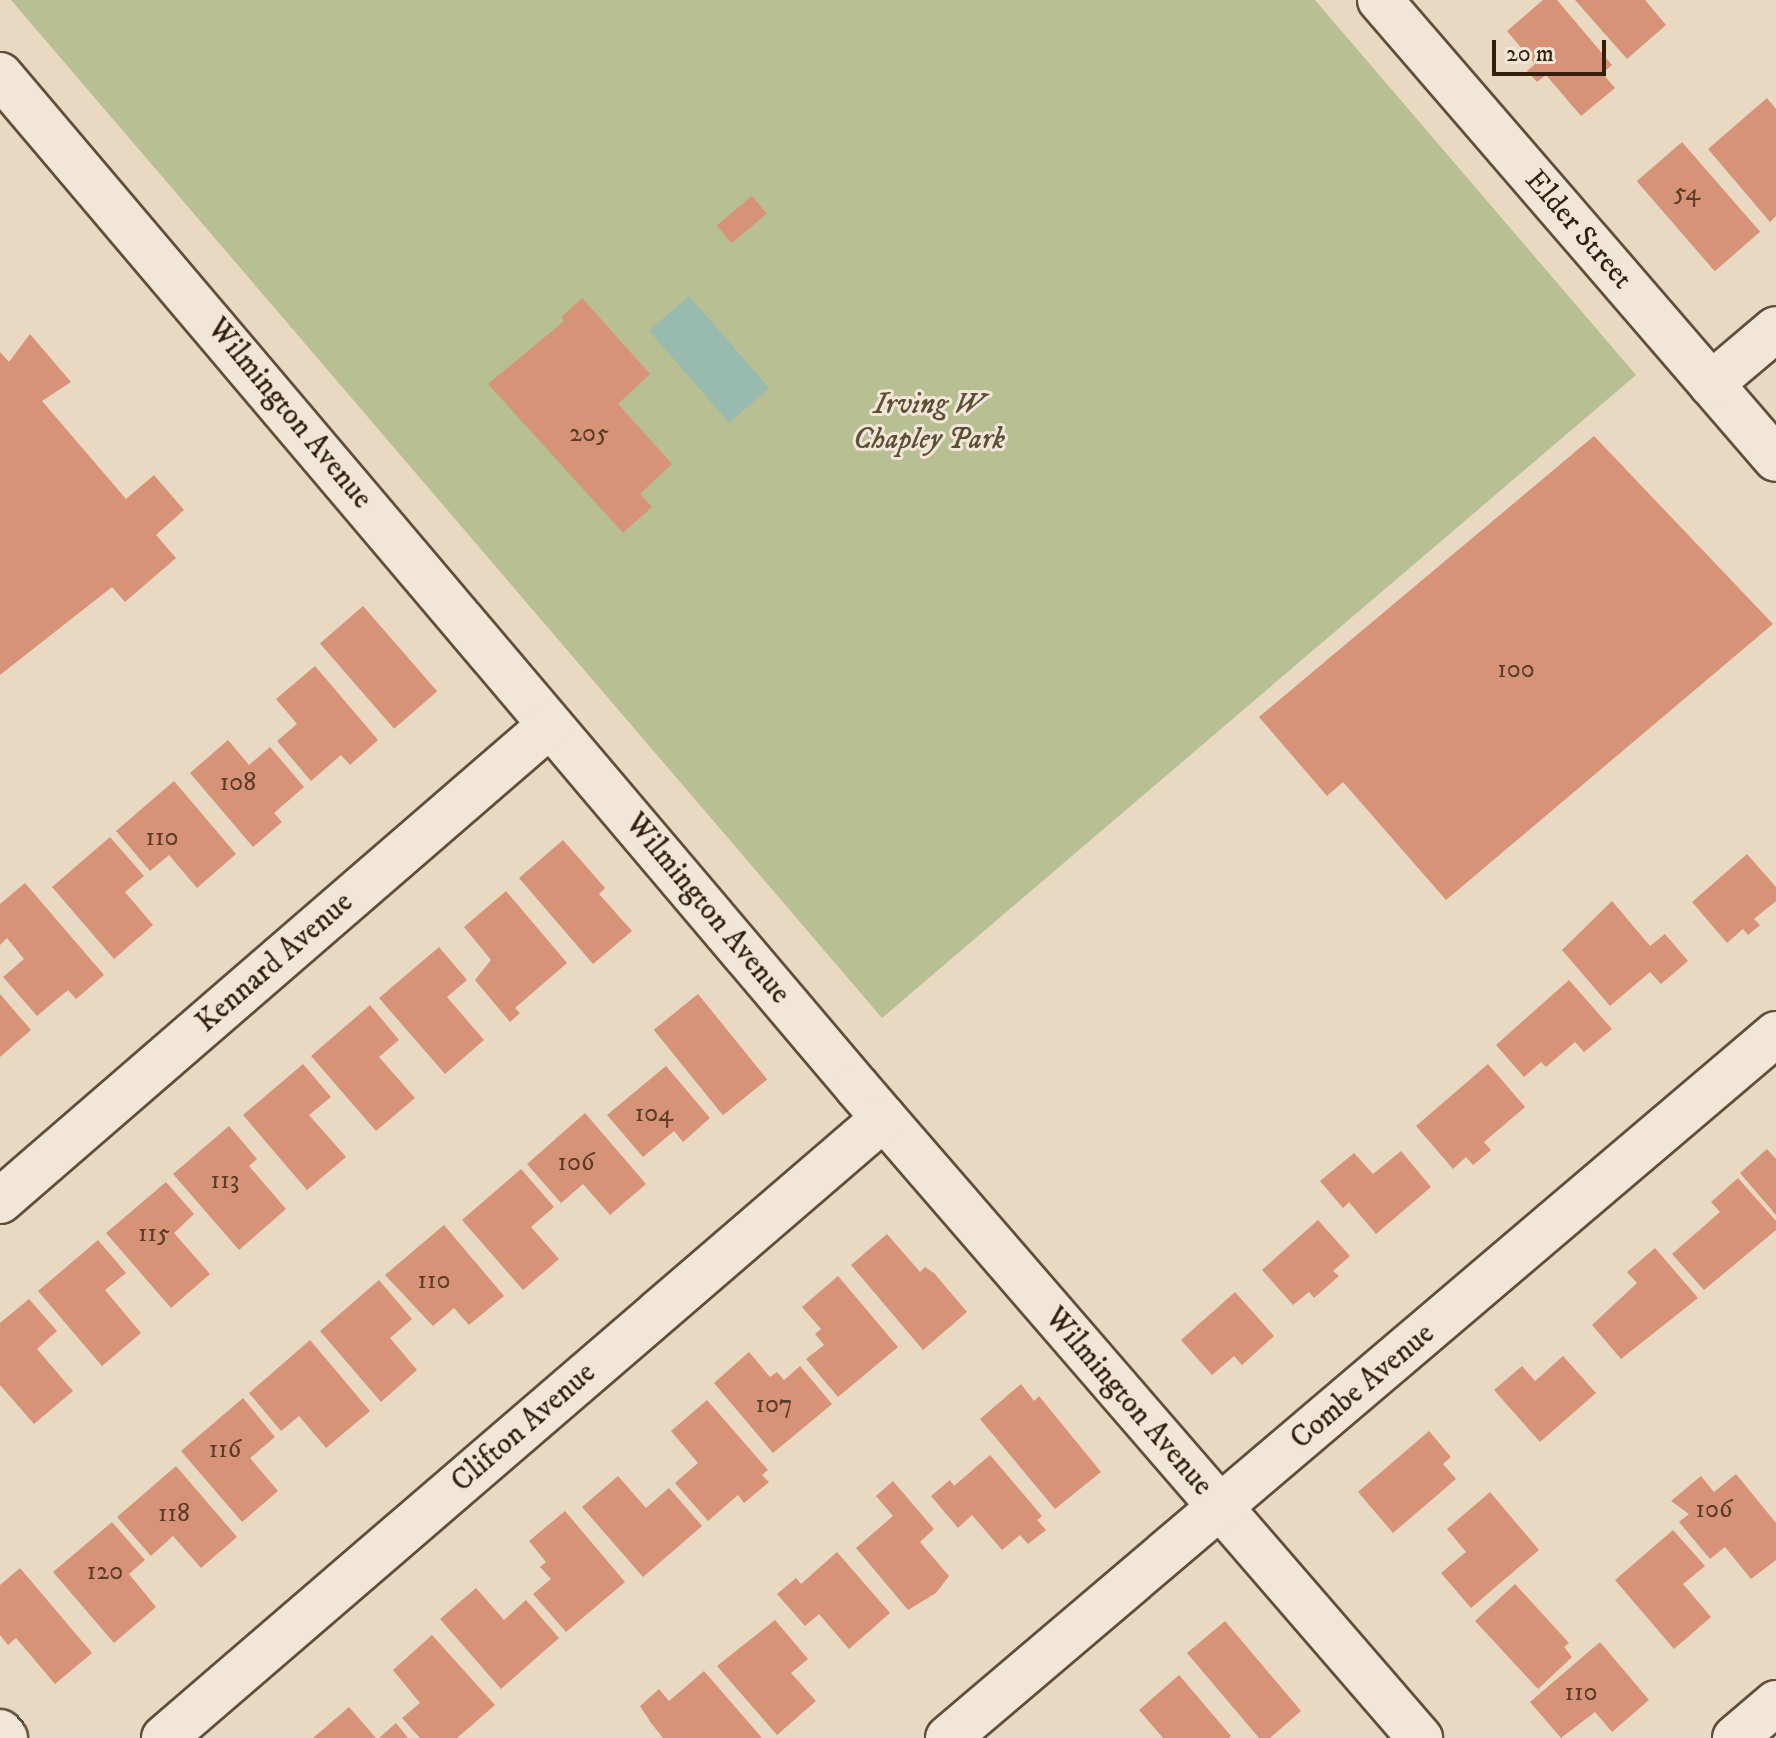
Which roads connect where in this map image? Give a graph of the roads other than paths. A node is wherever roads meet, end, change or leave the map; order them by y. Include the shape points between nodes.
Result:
1 (1385, 2) edge
2 (0, 75) edge
3 (1776, 329) edge
4 (1711, 384) junction
5 (1776, 459) edge
6 (550, 725) junction
7 (1776, 1034) edge
8 (884, 1118) junction
9 (0, 1201) edge
10 (1221, 1510) junction
11 (1776, 1703) edge
12 (0, 1732) edge
13 (5, 1738) edge
14 (164, 1738) edge
15 (948, 1738) edge
16 (1420, 1738) edge
17 (1735, 1738) edge

1 - 4 street, Elder Street
2 - 6 street, Wilmington Avenue
3 - 4 street
4 - 5 street, Elder Street
6 - 8 street, Wilmington Avenue
6 - 9 street, Kennard Avenue
7 - 10 street, Combe Avenue
8 - 10 street, Wilmington Avenue
8 - 14 street, Clifton Avenue
10 - 15 street, Combe Avenue
10 - 16 street, Wilmington Avenue
11 - 17 street
12 - 13 street

